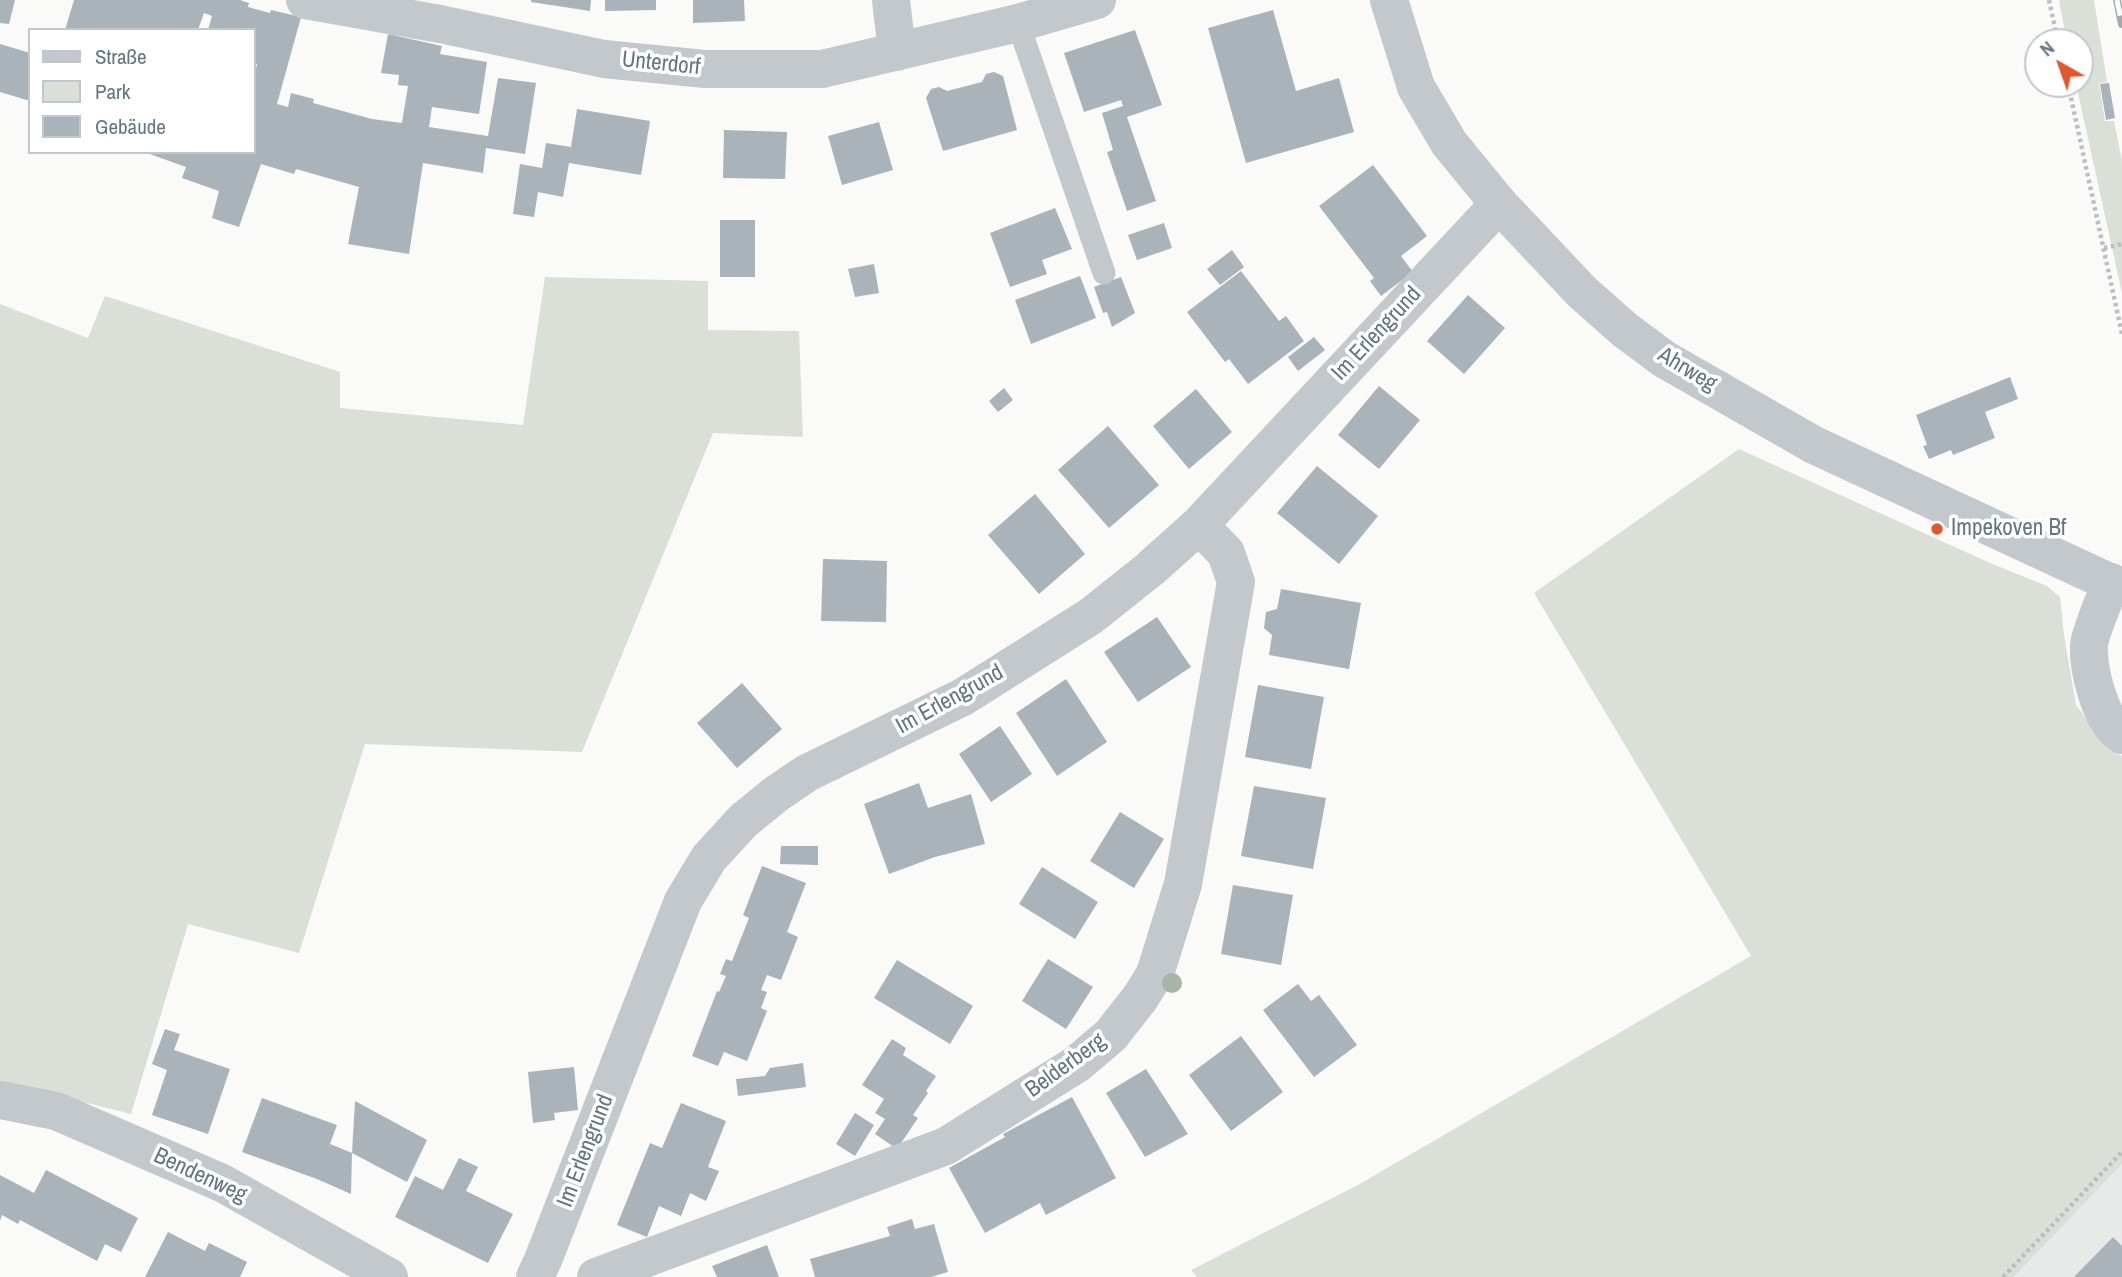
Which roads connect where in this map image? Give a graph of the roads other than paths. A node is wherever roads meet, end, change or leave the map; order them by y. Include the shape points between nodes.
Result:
1 (305, 0) edge
2 (891, 0) edge
3 (1389, 0) edge
4 (1073, 3) edge
5 (1018, 23) junction
6 (897, 52) junction
7 (1499, 204) junction
8 (1104, 273) dead end
9 (1199, 525) junction
10 (2117, 585) edge
11 (2122, 734) edge
12 (0, 1100) edge
13 (539, 1269) edge
14 (389, 1277) edge
15 (596, 1277) edge

1 - 6 street, Unterdorf via 604,59 705,69 822,69
2 - 6 street
3 - 7 street, Ahrweg via 1416,86 1449,143
4 - 5 street, Unterdorf
5 - 6 street, Unterdorf
5 - 8 lane
7 - 9 street, Im Erlengrund
7 - 10 street, Ahrweg via 1582,292 1664,359 1814,445
9 - 13 street, Im Erlengrund via 1091,616 963,697 807,773 776,794 709,858 683,901
9 - 15 street, Belderberg via 1227,553 1236,582 1183,884 1155,974 1111,1035 1077,1064 946,1146
10 - 11 street via 2089,643 2095,692 2114,730
12 - 14 street, Bendenweg via 56,1111 222,1183
13 - 15 street, Belderberg

